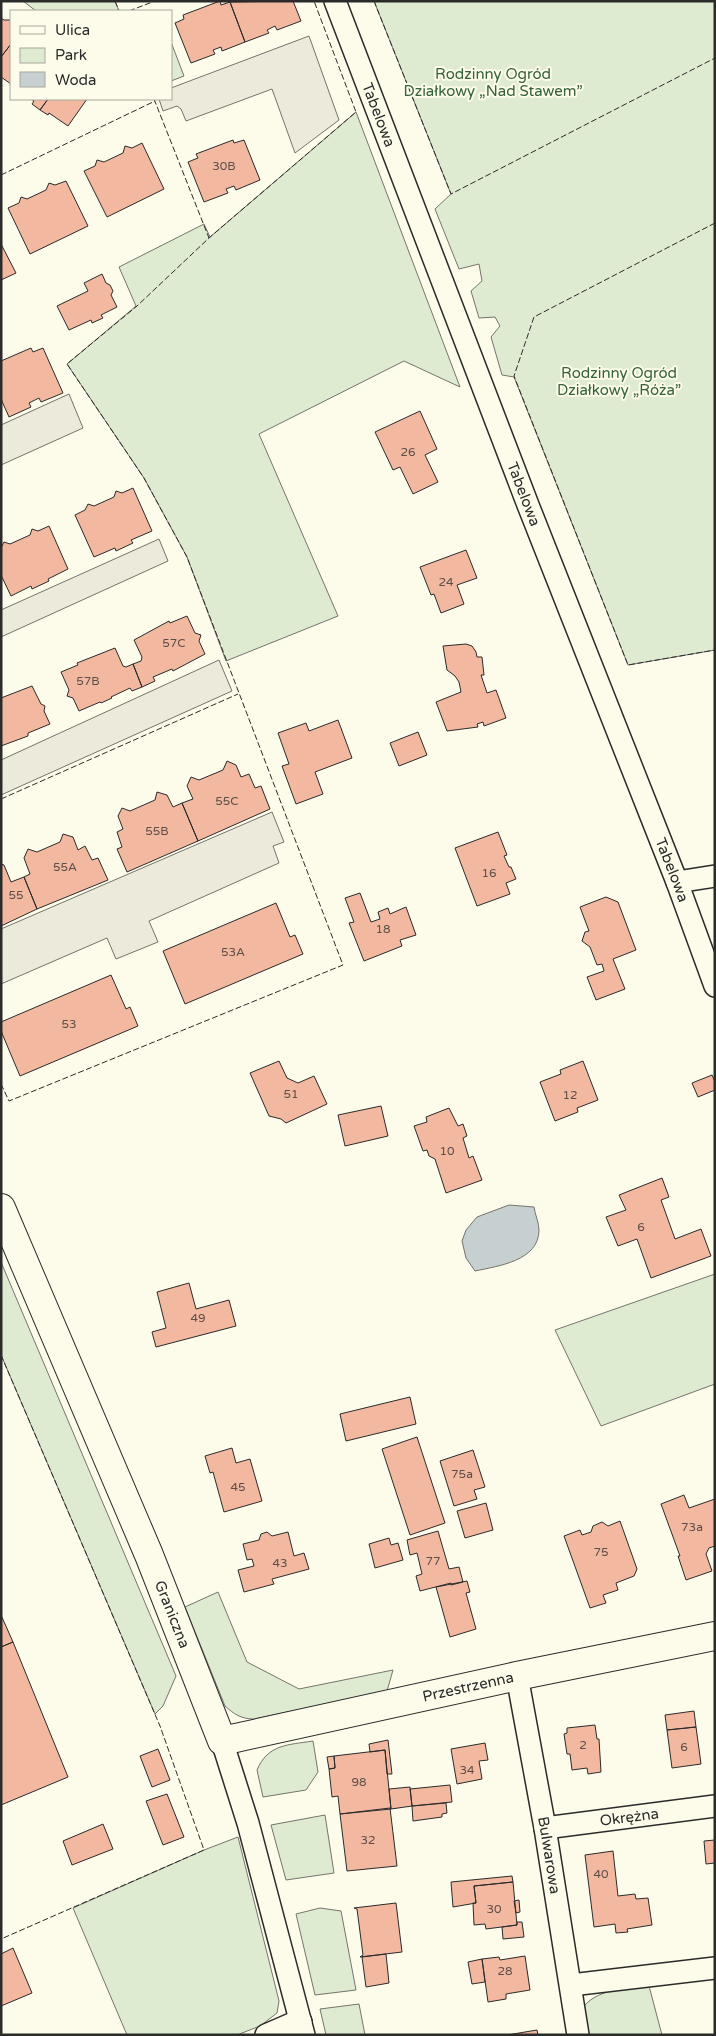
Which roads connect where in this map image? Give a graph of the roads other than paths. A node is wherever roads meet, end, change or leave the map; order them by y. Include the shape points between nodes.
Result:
1 (334, 1) edge
2 (715, 876) edge
3 (677, 882) junction
4 (715, 986) edge
5 (1, 1208) edge
6 (715, 1636) edge
7 (517, 1676) junction
8 (222, 1741) junction
9 (715, 1806) edge
10 (545, 1828) junction
11 (715, 1968) edge
12 (571, 1985) junction
13 (303, 2028) edge
14 (266, 2035) edge
15 (578, 2035) edge

1 - 3 street, Tabelowa
2 - 3 street
3 - 4 street, Tabelowa
5 - 8 street, Graniczna via 149,1555
6 - 7 street, Przestrzenna
7 - 8 street, Przestrzenna
7 - 10 street, Bulwarowa
8 - 13 street, Graniczna via 248,1823
9 - 10 street, Okrężna
10 - 12 street, Bulwarowa
11 - 12 street
12 - 15 street, Bulwarowa
13 - 14 street via 296,2022

